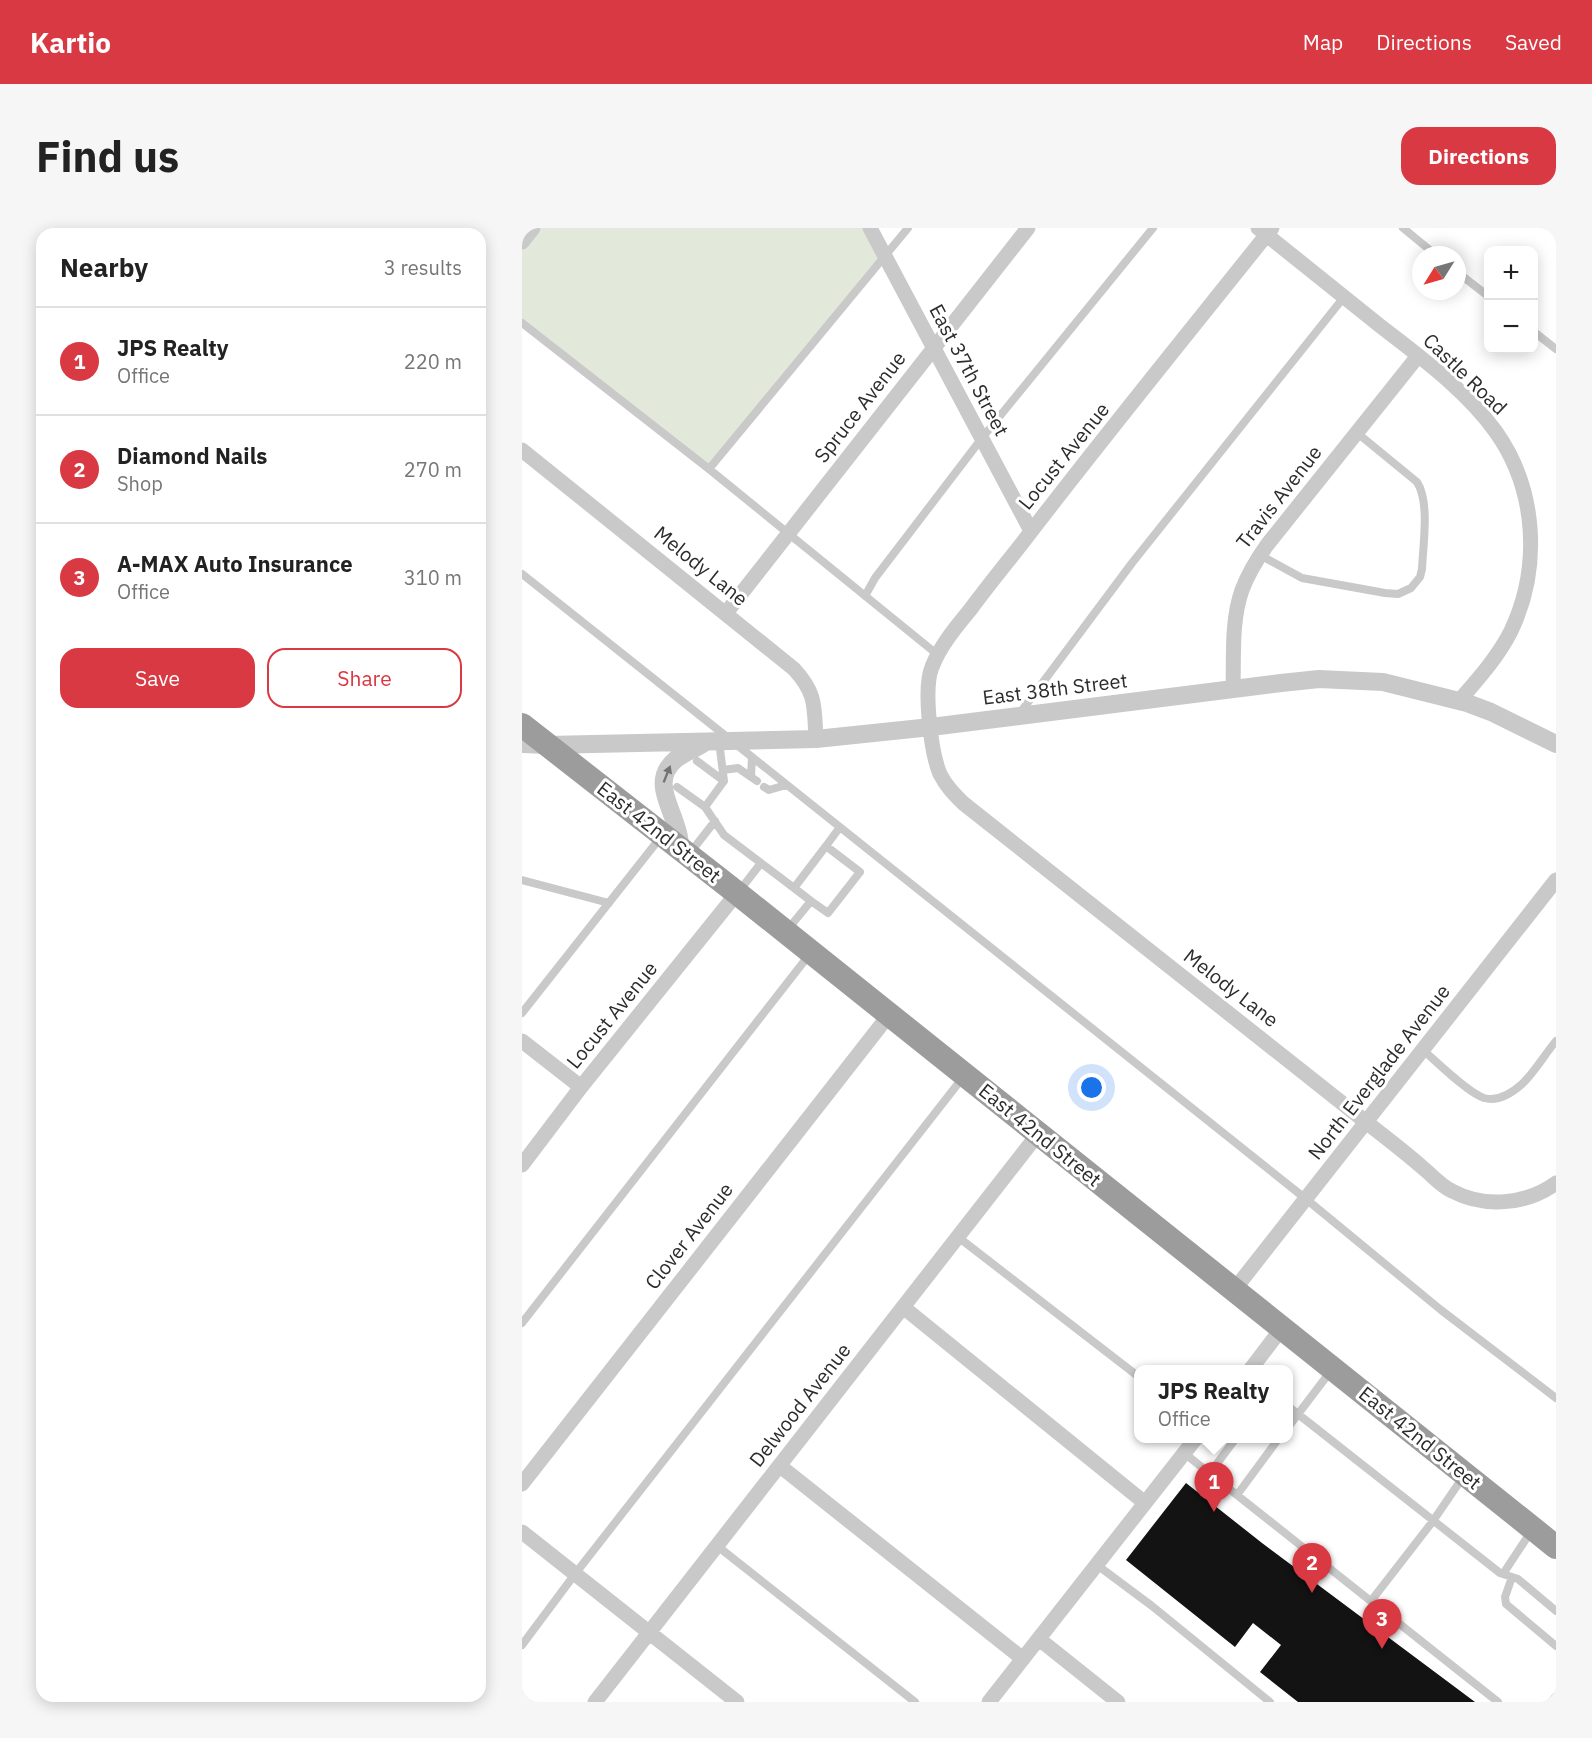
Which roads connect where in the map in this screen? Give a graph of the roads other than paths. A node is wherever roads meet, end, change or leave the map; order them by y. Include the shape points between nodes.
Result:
1 (533, 228) edge
2 (870, 228) edge
3 (908, 228) edge
4 (1028, 228) edge
5 (1153, 228) edge
6 (1403, 228) edge
7 (1265, 230) edge
8 (522, 242) edge
9 (1425, 246) edge
10 (885, 257) junction
11 (1466, 279) edge
12 (1484, 293) edge
13 (1344, 297) junction
14 (522, 323) edge
15 (1538, 336) edge
16 (934, 348) junction
17 (1556, 349) edge
18 (1418, 356) junction
19 (1356, 432) junction
20 (982, 438) junction
21 (522, 450) edge
22 (709, 469) junction
23 (1031, 531) junction
24 (788, 534) junction
25 (1260, 555) junction
26 (522, 574) edge
27 (865, 596) junction
28 (726, 613) junction
29 (938, 655) junction
30 (1233, 689) junction
31 (1459, 701) junction
32 (1017, 716) junction
33 (522, 725) edge
34 (931, 727) junction
35 (816, 739) junction
36 (1554, 739) edge
37 (719, 741) junction
38 (522, 744) edge
39 (547, 745) junction
40 (752, 757) junction
41 (697, 761) dead end
42 (723, 770) junction
43 (724, 781) junction
44 (757, 781) junction
45 (786, 784) junction
46 (677, 787) dead end
47 (705, 807) junction
48 (715, 821) junction
49 (840, 827) junction
50 (662, 835) junction
51 (826, 846) junction
52 (685, 853) junction
53 (762, 863) junction
54 (522, 880) edge
55 (1556, 880) edge
56 (794, 888) junction
57 (738, 893) junction
58 (811, 901) junction
59 (609, 903) junction
60 (785, 932) junction
61 (811, 952) junction
62 (522, 1013) edge
63 (890, 1015) junction
64 (522, 1041) edge
65 (1556, 1041) edge
66 (1423, 1050) junction
67 (965, 1075) junction
68 (581, 1087) junction
69 (1366, 1122) junction
70 (1038, 1134) junction
71 (522, 1165) edge
72 (1556, 1183) edge
73 (1306, 1199) junction
74 (958, 1237) junction
75 (1234, 1290) junction
76 (903, 1307) junction
77 (522, 1323) edge
78 (1282, 1328) junction
79 (1254, 1365) edge
80 (1332, 1368) junction
81 (1134, 1373) edge
82 (1556, 1398) edge
83 (1293, 1410) edge
84 (1298, 1414) junction
85 (1293, 1420) edge
86 (1192, 1443) edge
87 (1232, 1443) edge
88 (1275, 1443) edge
89 (1184, 1453) junction
90 (780, 1466) junction
91 (1210, 1473) junction
92 (1465, 1474) junction
93 (522, 1484) edge
94 (1237, 1495) junction
95 (1145, 1503) junction
96 (1433, 1521) junction
97 (1533, 1528) junction
98 (522, 1532) edge
99 (716, 1545) junction
100 (1556, 1547) edge
101 (1097, 1565) junction
102 (575, 1574) junction
103 (1508, 1576) junction
104 (1371, 1601) junction
105 (1524, 1608) dead end
106 (1552, 1610) edge
107 (1518, 1616) junction
108 (1540, 1621) dead end
109 (1534, 1629) junction
110 (649, 1633) junction
111 (1039, 1639) junction
112 (1555, 1643) edge
113 (522, 1645) edge
114 (1023, 1659) junction
115 (1556, 1696) edge
116 (595, 1702) edge
117 (737, 1702) edge
118 (915, 1702) edge
119 (989, 1702) edge
120 (1118, 1702) edge
121 (1270, 1702) edge
122 (1498, 1702) edge
123 (1551, 1702) edge

1 - 8 street
2 - 10 street, East 37th Street
3 - 10 lane
4 - 16 street, Spruce Avenue
5 - 20 lane
6 - 9 lane
7 - 13 street, Castle Road
7 - 23 street, Locust Avenue
10 - 16 street, East 37th Street
10 - 22 lane
11 - 12 lane
13 - 18 street, Castle Road
13 - 32 lane via 1132,563
14 - 22 lane
15 - 17 lane
16 - 20 street, East 37th Street
16 - 24 street, Spruce Avenue
18 - 19 street, Travis Avenue
18 - 31 street, Castle Road via 1496,432 1516,470 1530,521 1530,561 1520,610 1501,649
19 - 25 street, Travis Avenue
19 - 25 lane via 1417,482 1423,494 1422,569 1416,583 1398,594 1325,584 1302,578
20 - 23 street, East 37th Street
20 - 27 lane
21 - 28 street, Melody Lane
22 - 24 lane
23 - 29 street, Locust Avenue
24 - 27 lane
24 - 28 street, Spruce Avenue
25 - 30 street, Travis Avenue via 1242,591 1236,616
26 - 37 lane
27 - 29 lane
28 - 35 street, Melody Lane via 806,682 812,692
29 - 34 street, Locust Avenue via 928,678
30 - 31 street, East 38th Street via 1319,679 1383,682
30 - 32 street, East 38th Street
31 - 36 street, East 38th Street
32 - 34 street, East 38th Street
33 - 39 highway, East 42nd Street
34 - 35 street, East 38th Street
34 - 69 street, Melody Lane via 941,776 963,803
35 - 37 street, East 38th Street
37 - 39 street, East 38th Street
37 - 40 lane
37 - 42 lane
52 -> 37 street via 664,796 665,774 675,760
38 - 39 street, East 38th Street
39 - 50 highway, East 42nd Street
40 - 44 lane
40 - 45 lane
41 - 43 lane
42 - 43 lane
42 - 44 lane via 738,768
43 - 47 lane
44 - 45 lane via 769,790
45 - 49 lane
46 - 47 lane
47 - 48 lane
48 - 52 lane
48 - 53 lane via 724,836
49 - 51 lane
49 - 73 lane
50 - 52 highway, East 42nd Street
50 - 59 lane
51 - 56 lane
51 - 58 lane via 860,872 828,913
52 - 57 highway, East 42nd Street
53 - 56 lane
53 - 57 lane
54 - 59 lane
55 - 66 street, North Everglade Avenue
56 - 58 lane
57 - 60 highway, East 42nd Street
57 - 68 street, Locust Avenue
58 - 60 lane
59 - 62 lane
60 - 61 highway, East 42nd Street
61 - 63 highway, East 42nd Street
61 - 77 lane
63 - 67 highway, East 42nd Street
63 - 93 street, Clover Avenue
64 - 68 street
65 - 66 lane via 1523,1083 1503,1097 1492,1099 1466,1087
66 - 69 street, North Everglade Avenue
67 - 70 highway, East 42nd Street
67 - 102 lane
68 - 71 street, Locust Avenue
69 - 72 street, Melody Lane via 1437,1182 1467,1198 1484,1202 1518,1200
69 - 73 street, North Everglade Avenue
70 - 74 street, Delwood Avenue
70 - 75 highway, East 42nd Street
73 - 75 street, North Everglade Avenue
73 - 82 lane
74 - 76 street, Delwood Avenue
74 - 81 lane
75 - 78 highway, East 42nd Street
76 - 90 street, Delwood Avenue
76 - 95 street
78 - 79 street
78 - 80 highway, East 42nd Street
80 - 84 lane
80 - 92 highway, East 42nd Street
83 - 84 lane
84 - 85 lane
84 - 96 lane
86 - 89 street
87 - 91 lane
88 - 94 lane
89 - 91 lane
89 - 95 street
90 - 99 street, Delwood Avenue
90 - 114 street
91 - 94 lane
92 - 96 lane
92 - 97 highway, East 42nd Street
94 - 104 lane
95 - 101 street
96 - 103 lane
96 - 104 lane
97 - 100 highway, East 42nd Street
97 - 103 lane
98 - 102 street
99 - 110 street, Delwood Avenue
99 - 118 lane
101 - 111 street
101 - 121 lane
102 - 110 street
102 - 113 lane
103 - 106 lane via 1518,1579
103 - 107 lane via 1506,1604
104 - 122 lane
105 - 107 lane
107 - 109 lane
108 - 109 lane
109 - 112 lane
110 - 116 street, Delwood Avenue
110 - 117 street
111 - 114 street
111 - 120 street
114 - 119 street
115 - 123 lane

